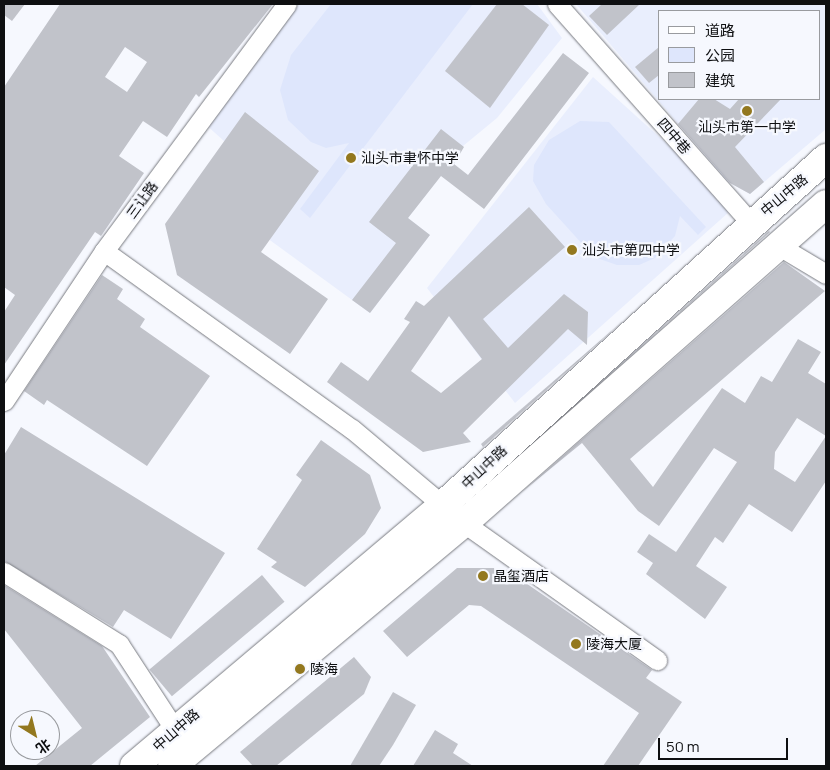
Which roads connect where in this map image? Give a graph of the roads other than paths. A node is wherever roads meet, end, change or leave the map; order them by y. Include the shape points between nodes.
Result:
1 (287, 4) edge
2 (557, 4) edge
3 (826, 158) edge
4 (826, 204) edge
5 (751, 223) junction
6 (779, 246) junction
7 (104, 251) junction
8 (826, 274) edge
9 (4, 400) edge
10 (443, 505) junction
11 (464, 523) junction
12 (4, 572) edge
13 (657, 660) dead end
14 (175, 730) junction
15 (134, 766) edge
16 (172, 766) edge

1 - 7 street, 三让路
2 - 5 street, 四中巷
3 - 5 main road, 中山中路
4 - 6 main road, 中山中路
5 - 10 main road, 中山中路
6 - 8 street
6 - 11 main road, 中山中路
7 - 9 street, 三让路
7 - 10 street via 352,429
10 - 11 street
10 - 14 main road, 中山中路
11 - 13 street
11 - 16 main road, 中山中路
12 - 14 street via 119,644
14 - 15 main road, 中山中路

